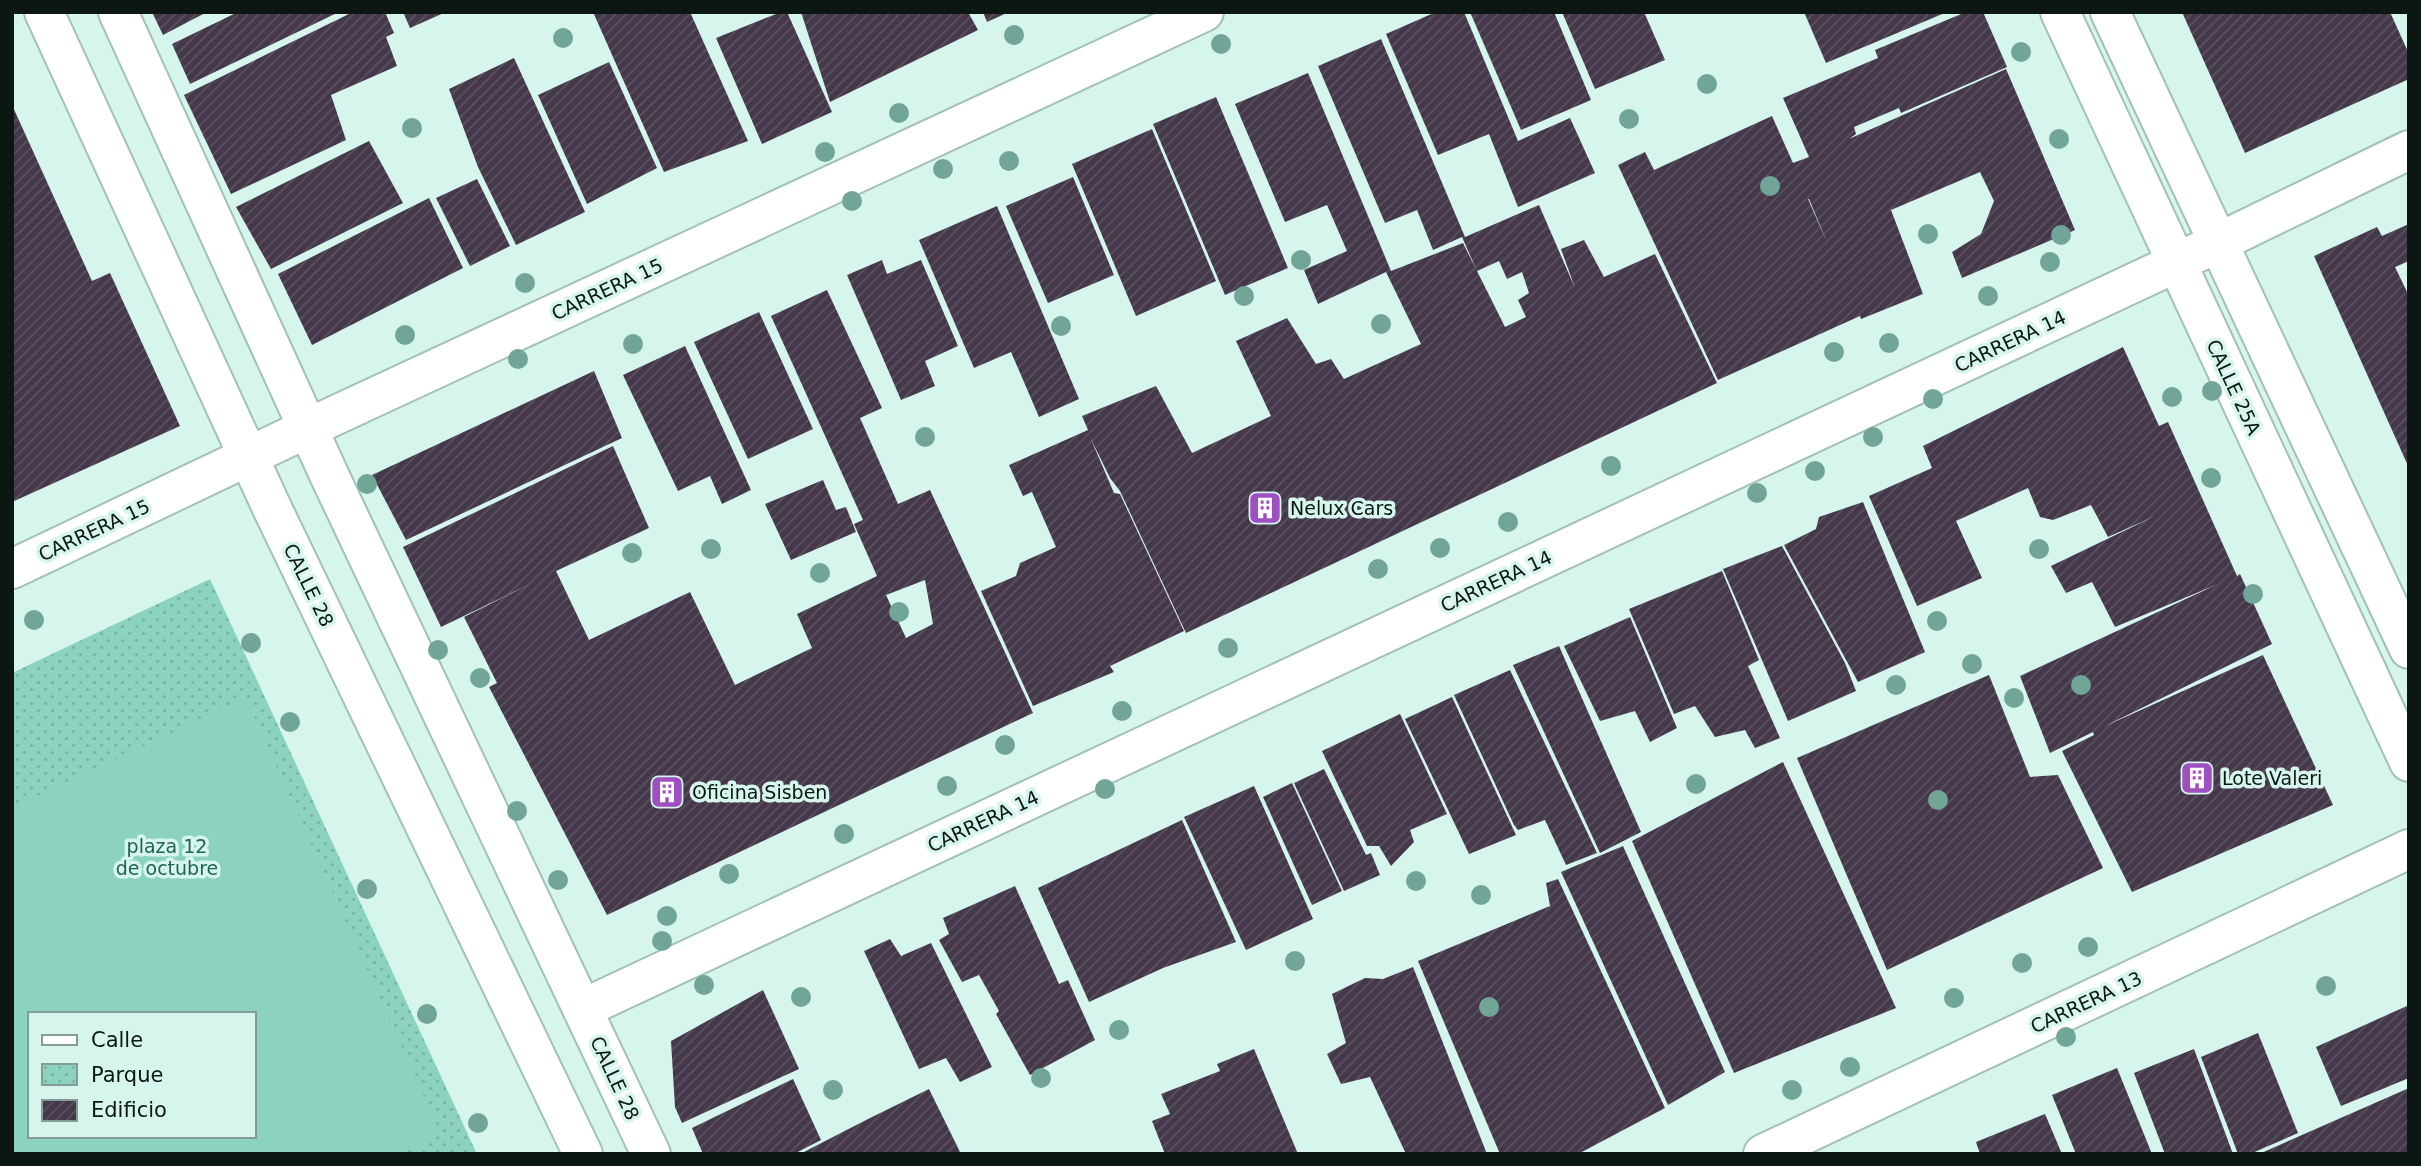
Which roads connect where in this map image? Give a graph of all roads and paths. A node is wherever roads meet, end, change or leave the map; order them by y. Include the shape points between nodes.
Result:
1 (44, 12) edge
2 (118, 12) edge
3 (1204, 12) edge
4 (2060, 12) edge
5 (2110, 12) edge
6 (2409, 150) edge
7 (2218, 242) junction
8 (2176, 263) junction
9 (308, 428) junction
10 (248, 457) junction
11 (12, 569) edge
12 (2409, 649) edge
13 (2409, 762) edge
14 (2409, 849) edge
15 (582, 1009) junction
16 (583, 1154) edge
17 (651, 1154) edge
18 (1763, 1154) edge

1 - 10 street, CALLE 28
2 - 9 street, CALLE 28
3 - 9 street, CARRERA 15
4 - 8 street, CALLE 25A
5 - 7 street
6 - 7 street, CARRERA 14
7 - 8 street, CARRERA 14
7 - 12 street
8 - 13 street, CALLE 25A
8 - 15 street, CARRERA 14
9 - 10 street, CARRERA 15
9 - 15 street, CALLE 28
10 - 11 street, CARRERA 15
10 - 16 street, CALLE 28
14 - 18 street, CARRERA 13
15 - 17 street, CALLE 28

